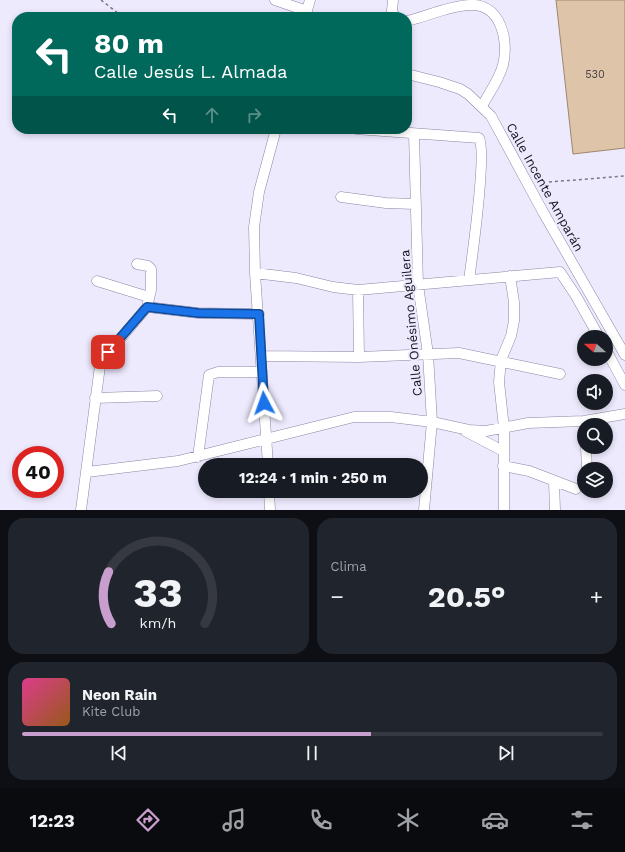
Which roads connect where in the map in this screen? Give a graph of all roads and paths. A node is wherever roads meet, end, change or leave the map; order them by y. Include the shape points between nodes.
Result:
1 (101, 0) edge
2 (275, 0) edge
3 (310, 0) edge
4 (393, 0) edge
5 (117, 12) edge
6 (302, 12) edge
7 (307, 12) edge
8 (392, 12) edge
9 (412, 19) edge
10 (412, 75) edge
11 (482, 106) junction
12 (275, 134) edge
13 (414, 134) joint
14 (625, 176) edge
15 (528, 184) junction
16 (340, 198) dead end
17 (415, 204) junction
18 (137, 264) dead end
19 (255, 273) junction
20 (510, 276) junction
21 (469, 280) junction
22 (97, 281) dead end
23 (418, 285) junction
24 (358, 290) junction
25 (149, 298) junction
26 (160, 308) junction
27 (259, 314) junction
28 (595, 330) edge
29 (428, 354) junction
30 (625, 355) edge
31 (261, 356) junction
32 (359, 357) junction
33 (501, 360) junction
34 (613, 363) edge
35 (262, 372) junction
36 (560, 374) dead end
37 (625, 385) edge
38 (157, 396) dead end
39 (95, 398) junction
40 (625, 414) edge
41 (607, 418) edge
42 (432, 422) junction
43 (577, 423) edge
44 (458, 427) junction
45 (504, 428) junction
46 (266, 440) junction
47 (503, 451) junction
48 (198, 457) junction
49 (267, 458) edge
50 (503, 466) junction
51 (87, 472) junction
52 (554, 482) junction
53 (576, 490) dead end
54 (269, 498) edge
55 (81, 510) edge
56 (270, 510) edge
57 (424, 510) edge
58 (504, 510) edge
59 (555, 510) edge

1 - 5 path
2 - 6 street
3 - 7 street
4 - 8 street
9 - 11 street via 470,5 486,9 496,16 503,35 503,60 498,78
10 - 11 street, Calle Incente Amparán via 460,89
11 - 15 street, Calle Incente Amparán via 491,116
12 - 19 street via 257,202 254,234
13 - 17 street, Calle Onésimo Aguilera
13 - 21 street via 478,137 481,141 482,163
14 - 15 path
15 - 30 street, Calle Incente Amparán
16 - 17 street
17 - 23 street, Calle Onésimo Aguilera
18 - 25 street via 151,269
19 - 24 street
19 - 27 street
20 - 21 street
20 - 28 street via 560,272
20 - 33 street via 514,321
21 - 23 street
22 - 25 street
23 - 24 street
23 - 29 street, Calle Onésimo Aguilera
24 - 32 street
25 - 26 street
25 - 26 street
25 - 39 street via 101,362
26 - 27 street via 198,313
27 - 31 street
29 - 32 street
29 - 33 street via 459,353
29 - 42 street, Calle Onésimo Aguilera
31 - 32 street
31 - 35 street
33 - 36 street
33 - 45 street via 500,391
34 - 37 street
35 - 46 street
35 - 48 street via 218,372 209,375
38 - 39 street
39 - 51 street
40 - 41 street
42 - 44 street
42 - 46 street via 380,416 354,417
42 - 57 street, Calle Onésimo Aguilera
43 - 45 street via 536,422
44 - 45 street via 486,430
44 - 47 street
45 - 47 street
46 - 48 street
46 - 49 street
47 - 50 street
48 - 51 street
50 - 52 street via 529,471
50 - 58 street
51 - 55 street
52 - 53 street
52 - 59 street
54 - 56 street

